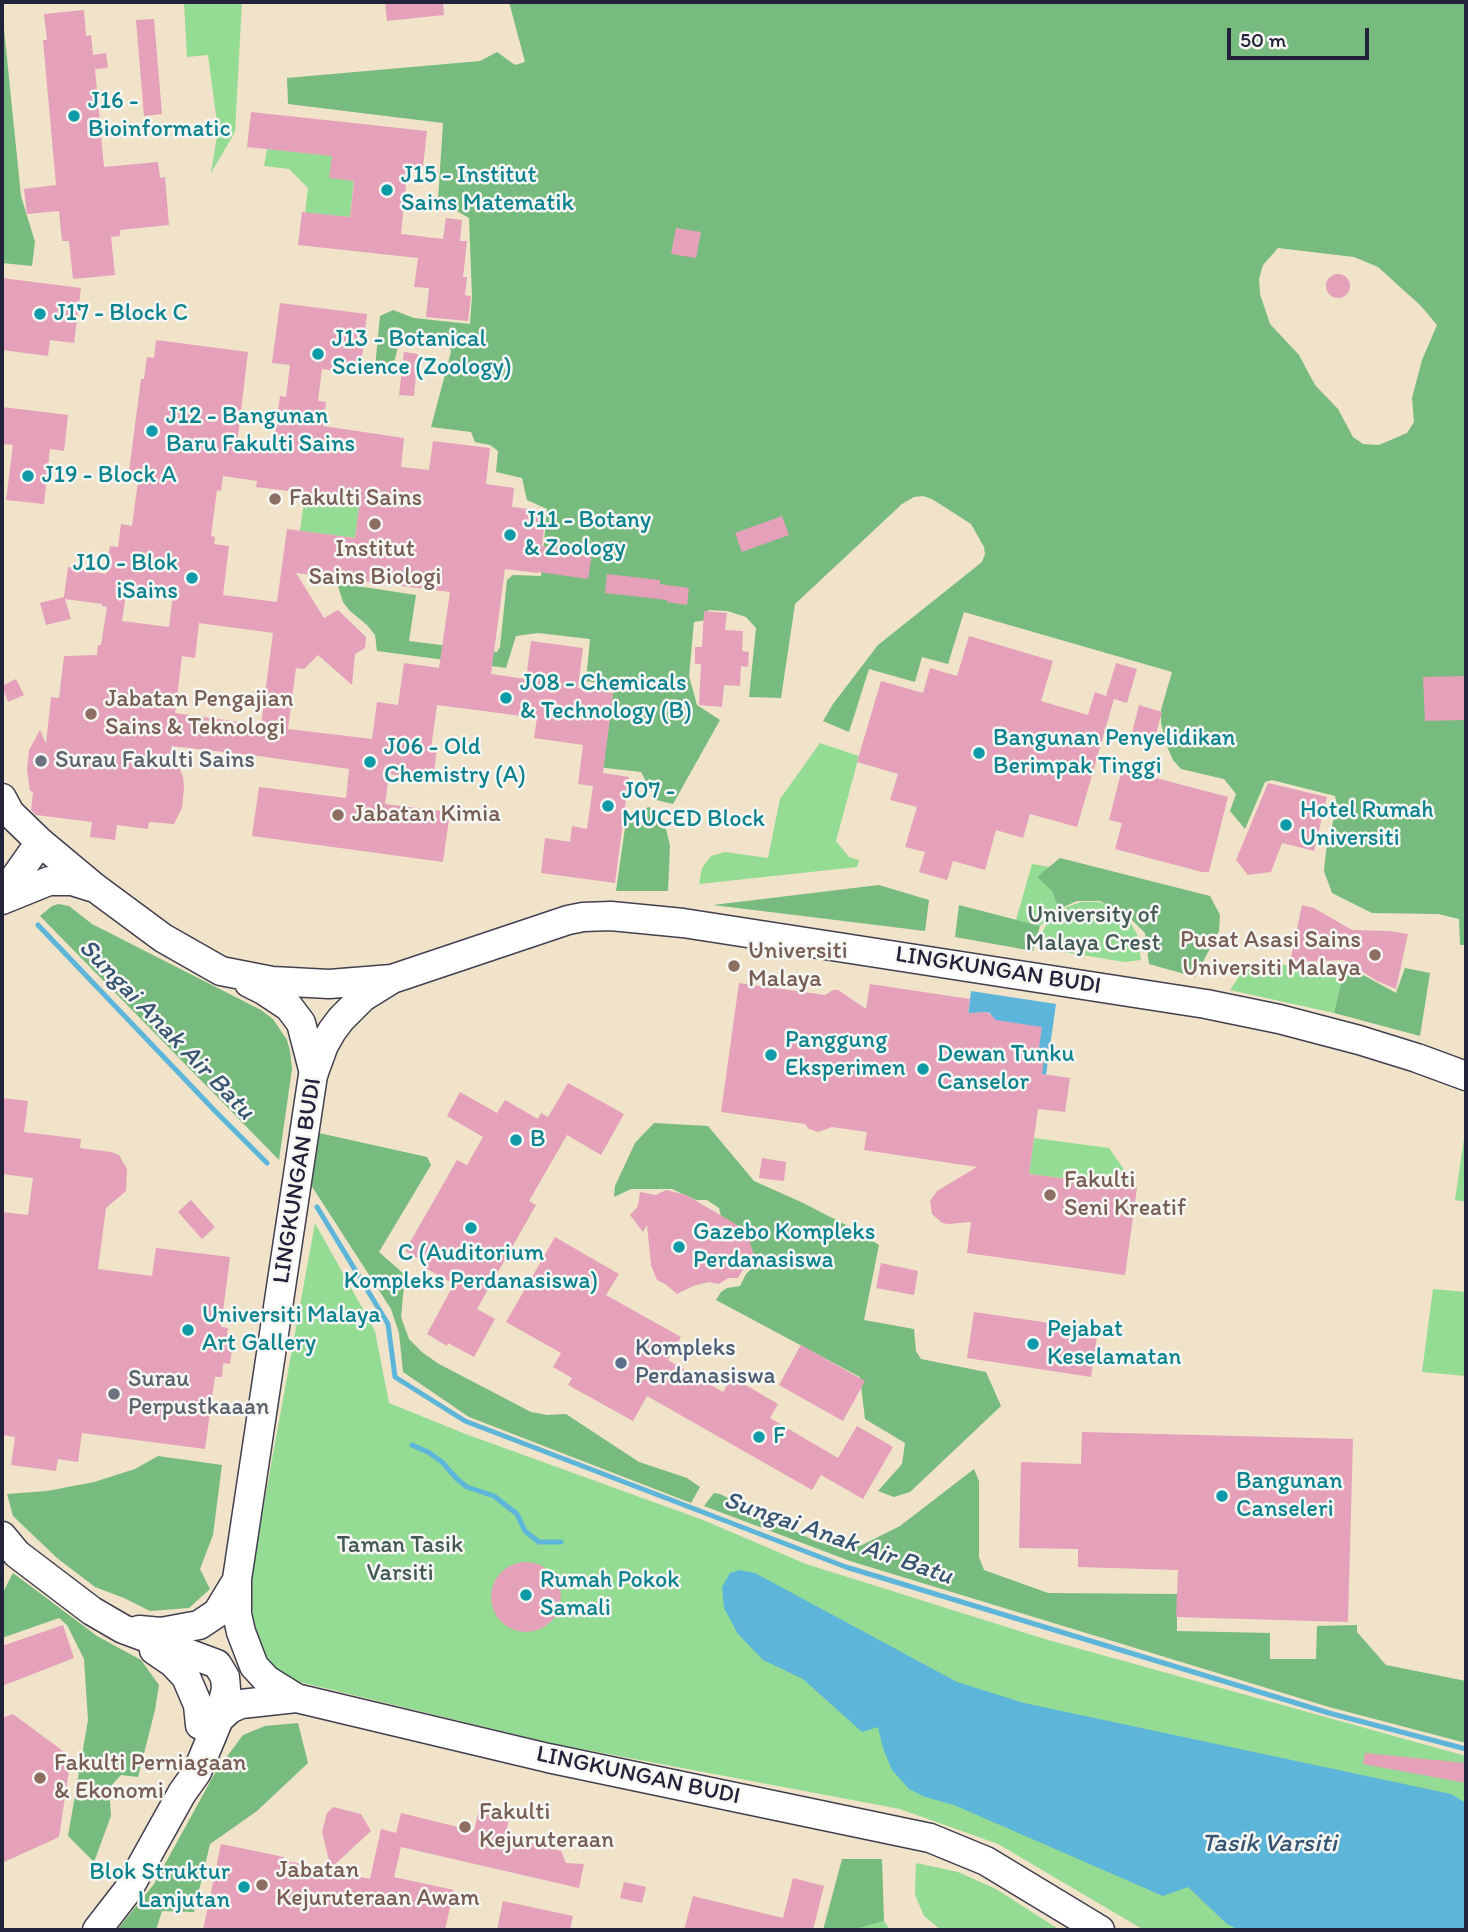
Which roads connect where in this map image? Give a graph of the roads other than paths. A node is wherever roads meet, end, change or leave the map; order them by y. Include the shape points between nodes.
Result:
1 (2, 798) edge
2 (40, 842) junction
3 (93, 887) junction
4 (2, 898) edge
5 (221, 971) junction
6 (392, 979) junction
7 (314, 1073) junction
8 (1466, 1076) edge
9 (2, 1536) edge
10 (237, 1579) junction
11 (123, 1629) junction
12 (218, 1664) junction
13 (296, 1698) junction
14 (210, 1722) junction
15 (97, 1930) edge
16 (1100, 1930) edge

1 - 2 street via 10,813
2 - 3 street
2 - 4 street
3 - 4 street via 49,881
3 - 5 street, LINGKUNGAN BUDI via 178,948
5 - 6 street, LINGKUNGAN BUDI via 301,984
5 - 7 street via 265,990 289,1007 301,1023
6 - 7 street, LINGKUNGAN BUDI via 363,997 341,1019 324,1045
6 - 8 street, LINGKUNGAN BUDI via 568,920 611,916 683,923 1206,1004 1359,1040
7 - 10 street, LINGKUNGAN BUDI
9 - 11 street via 59,1588
10 - 11 street via 217,1613 198,1625 161,1632
10 - 12 street, LINGKUNGAN BUDI
10 - 13 street, LINGKUNGAN BUDI via 237,1614 254,1666
11 - 12 street
11 - 14 street via 186,1676
12 - 14 street, LINGKUNGAN BUDI
13 - 14 street via 241,1704
13 - 16 street, LINGKUNGAN BUDI via 548,1758 930,1838 986,1861
14 - 15 street, LINGKUNGAN BUDI via 186,1763 182,1793 128,1890

